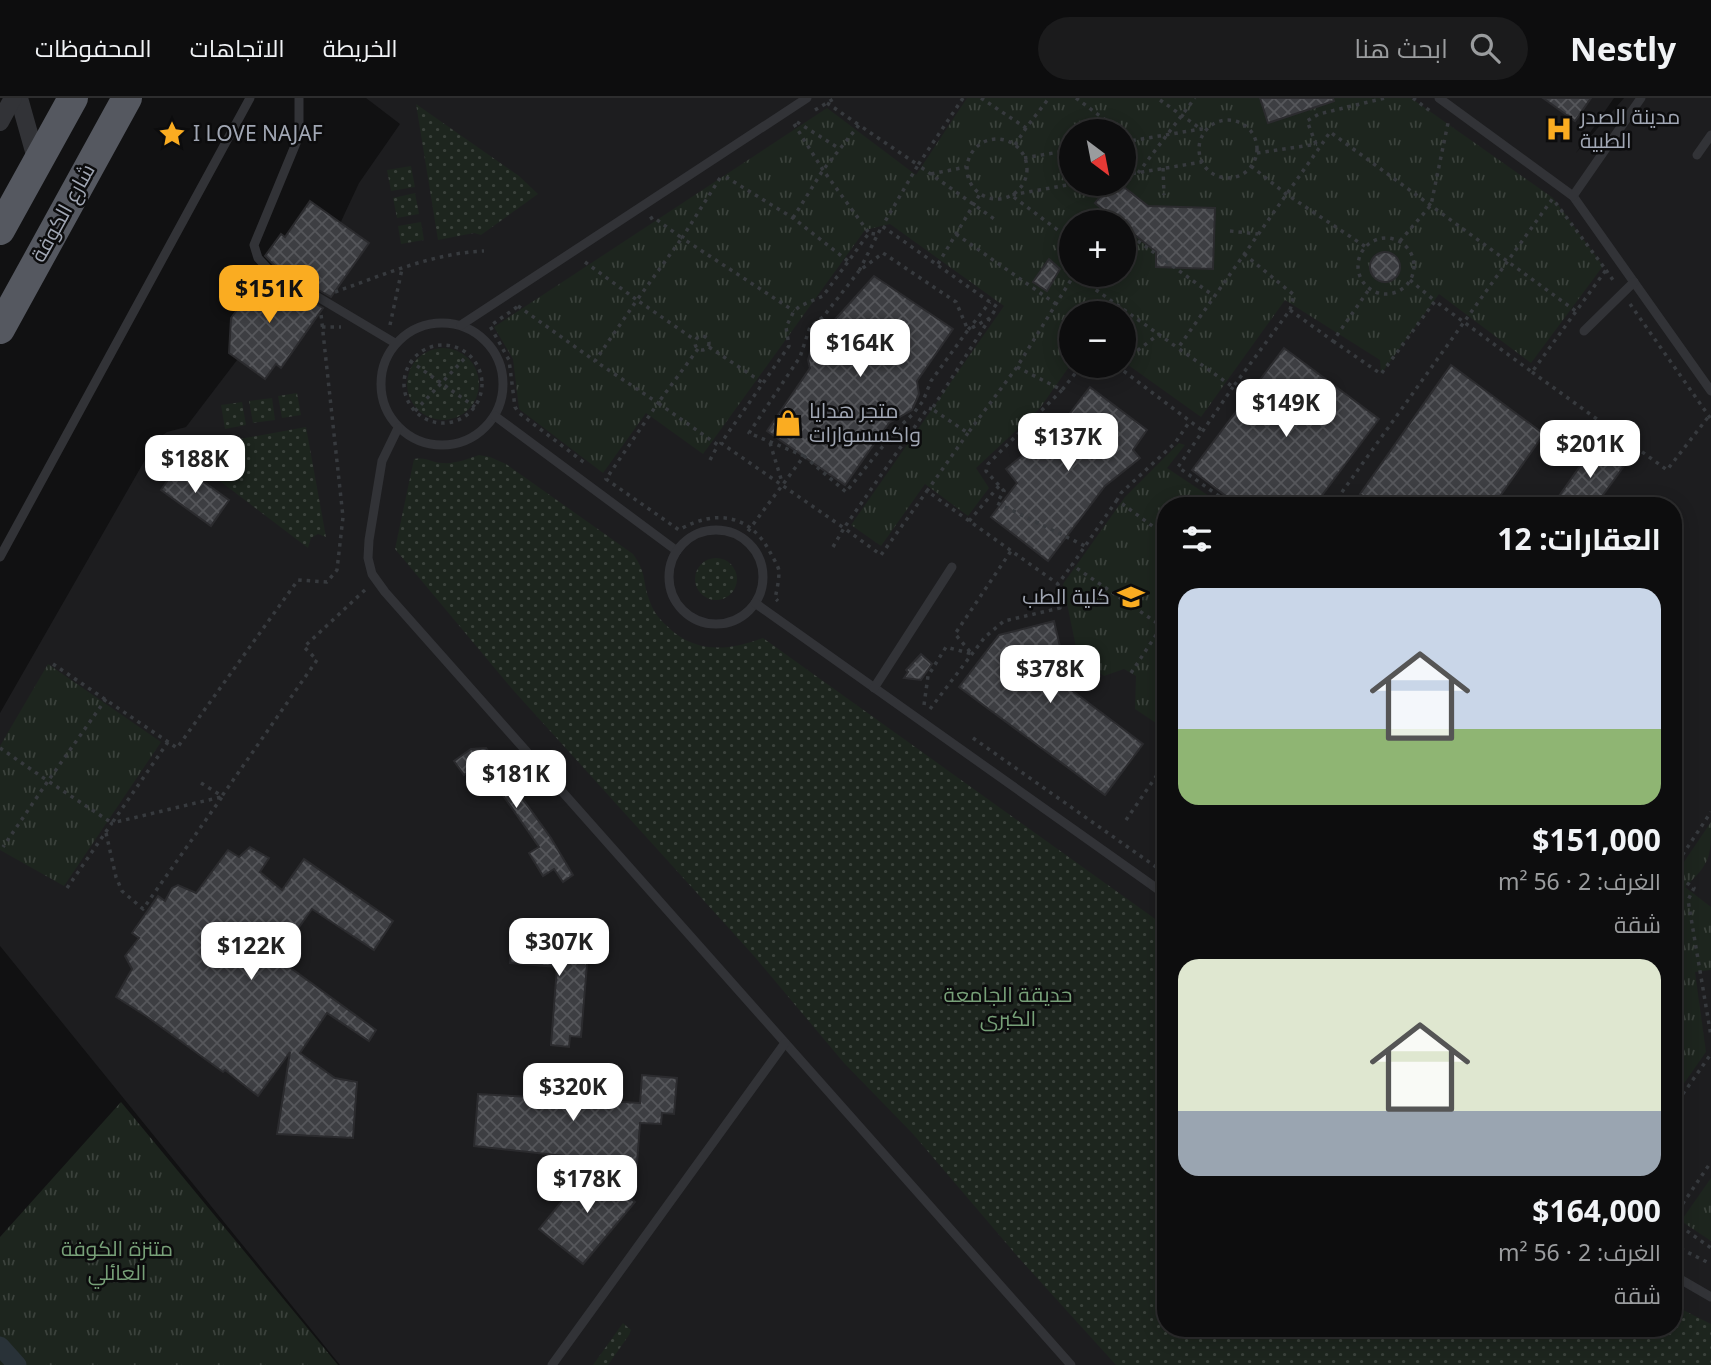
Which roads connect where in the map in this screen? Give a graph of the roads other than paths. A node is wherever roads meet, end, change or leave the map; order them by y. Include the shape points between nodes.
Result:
1 (13, 98) edge
2 (19, 98) edge
3 (73, 98) edge
4 (127, 98) edge
5 (250, 98) edge
6 (299, 98) edge
7 (807, 98) edge
8 (1439, 98) edge
9 (1641, 98) edge
10 (0, 122) edge
11 (1711, 135) edge
12 (1697, 155) dead end
13 (37, 162) junction
14 (1573, 196) junction
15 (0, 230) edge
16 (1634, 282) junction
17 (461, 325) junction
18 (0, 329) edge
19 (1584, 331) dead end
20 (391, 341) junction
21 (1711, 391) edge
22 (495, 416) junction
23 (398, 428) junction
24 (677, 551) junction
25 (0, 557) edge
26 (951, 567) dead end
27 (755, 603) junction
28 (874, 688) junction
29 (1157, 889) edge
30 (785, 1043) junction
31 (1682, 1280) edge
32 (1711, 1297) edge
33 (552, 1365) edge
34 (1071, 1365) edge

1 - 10 street
2 - 13 street
3 - 13 highway
4 - 18 highway, شارع الكوفة
5 - 25 lane
6 - 20 lane via 299,136 254,245 258,258 270,271
7 - 17 lane
8 - 14 lane
9 - 14 lane
11 - 12 lane
13 - 15 highway
14 - 16 lane
16 - 19 lane
16 - 21 lane
17 - 20 lane via 425,324
17 - 22 lane via 478,333 500,362 502,398
20 - 23 lane via 380,377 381,395
22 - 23 lane via 483,430 449,445 413,439
22 - 24 lane
23 - 30 lane via 383,461 369,540 372,574
24 - 27 lane via 700,532 729,531 743,538 757,554 763,575
24 - 27 lane via 668,582 673,598 696,620 729,622
26 - 28 lane
27 - 28 lane
28 - 29 lane
30 - 33 lane
30 - 34 lane
31 - 32 lane

